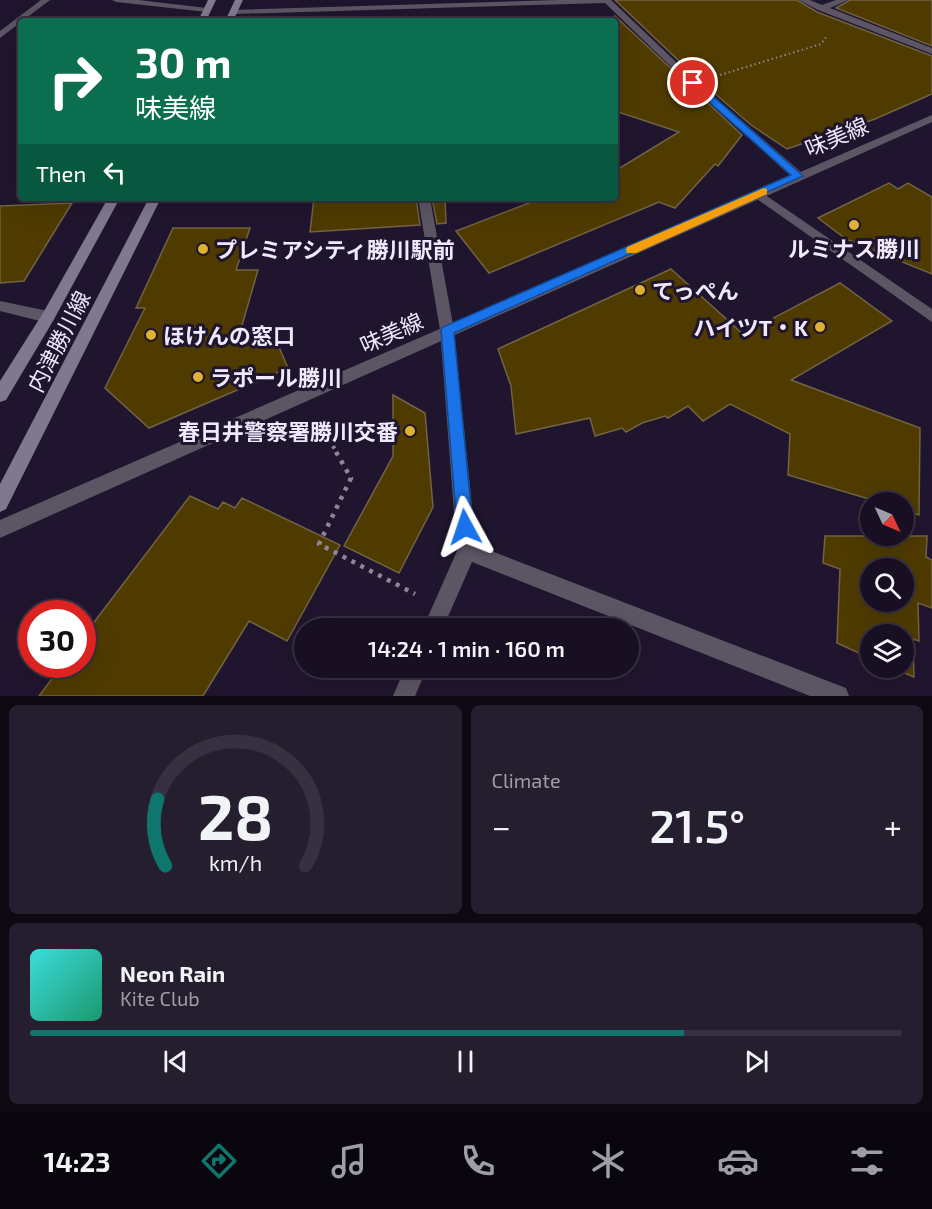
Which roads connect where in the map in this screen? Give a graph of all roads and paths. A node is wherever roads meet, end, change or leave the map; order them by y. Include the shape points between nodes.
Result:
1 (46, 0) edge
2 (116, 0) edge
3 (212, 0) edge
4 (239, 0) edge
5 (607, 0) edge
6 (803, 0) edge
7 (844, 0) edge
8 (404, 8) edge
9 (821, 8) junction
10 (207, 10) junction
11 (233, 12) junction
12 (842, 16) junction
13 (22, 18) edge
14 (203, 18) edge
15 (230, 18) edge
16 (18, 21) edge
17 (0, 35) edge
18 (932, 51) edge
19 (693, 83) junction
20 (932, 118) edge
21 (798, 176) junction
22 (758, 194) junction
23 (112, 201) edge
24 (153, 201) edge
25 (425, 201) edge
26 (0, 306) edge
27 (932, 316) edge
28 (48, 317) junction
29 (447, 330) junction
30 (0, 395) edge
31 (318, 420) dead end
32 (0, 503) edge
33 (0, 529) edge
34 (467, 551) junction
35 (442, 608) junction
36 (438, 618) edge
37 (412, 678) edge
38 (404, 696) edge
39 (838, 696) edge

1 - 13 street
2 - 10 street
3 - 10 main road
4 - 11 main road
5 - 8 street
5 - 19 street
6 - 9 street
7 - 9 street
8 - 11 street
9 - 12 street
10 - 14 main road
11 - 15 main road
12 - 18 street
12 - 19 path via 821,44
16 - 17 street
19 - 21 street
20 - 21 street, 味美線
21 - 22 street, 味美線
22 - 27 street
22 - 29 street, 味美線
23 - 28 main road, 内津勝川線
24 - 32 main road, 内津勝川線
25 - 29 street
26 - 28 street
28 - 30 main road, 内津勝川線
29 - 33 street, 味美線
29 - 34 street
31 - 35 path via 351,478 319,544
34 - 35 street
34 - 39 street
35 - 36 street
37 - 38 street

